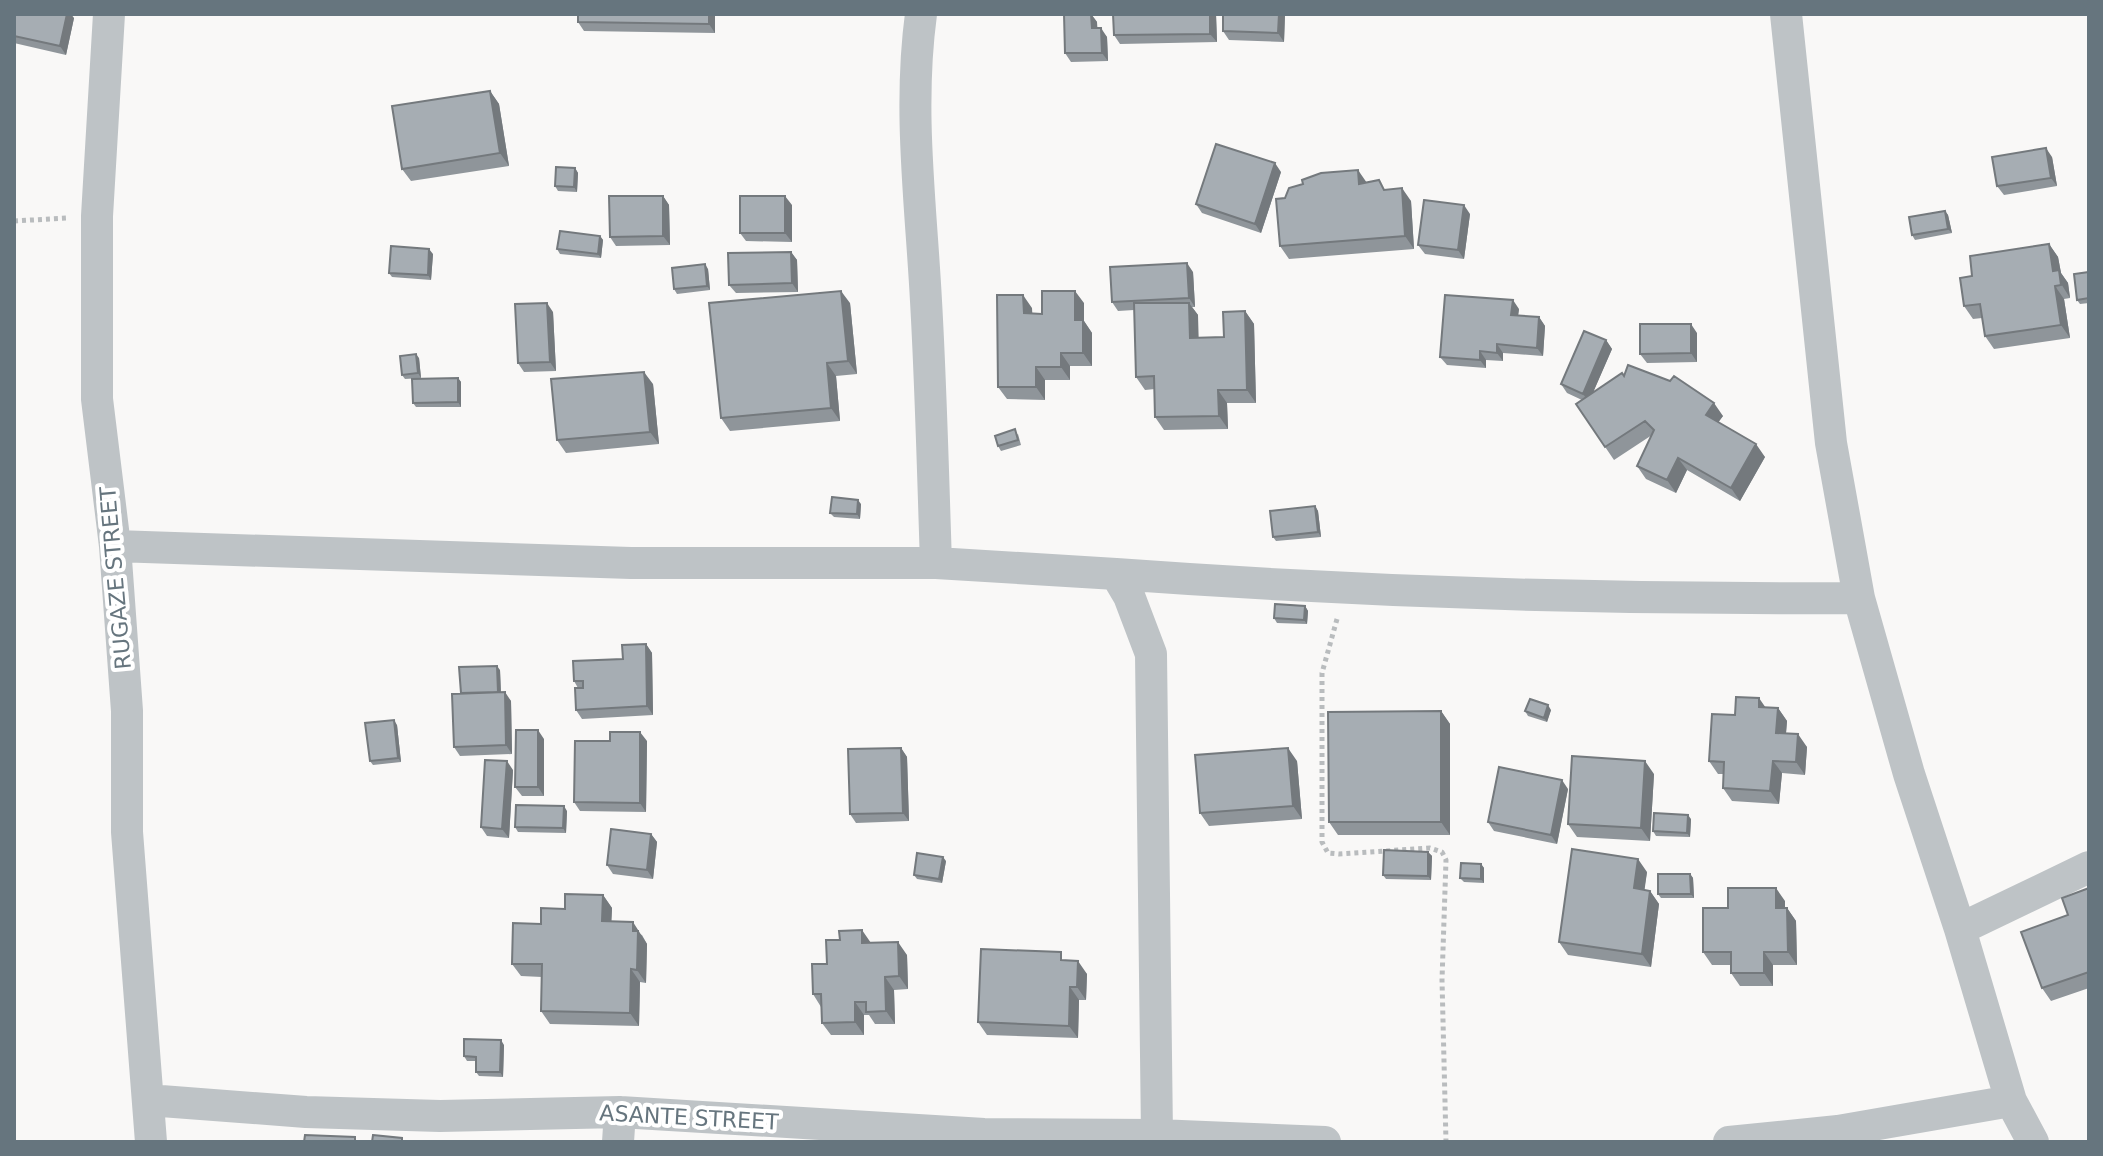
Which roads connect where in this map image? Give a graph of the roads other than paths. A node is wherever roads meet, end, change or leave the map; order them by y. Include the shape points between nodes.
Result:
1 (109, 14) edge
2 (921, 14) edge
3 (1786, 14) edge
4 (115, 546) junction
5 (936, 563) junction
6 (1116, 574) junction
7 (1859, 598) junction
8 (2089, 867) edge
9 (1960, 929) junction
10 (148, 1100) junction
11 (2011, 1101) junction
12 (619, 1127) edge
13 (1157, 1135) junction
14 (151, 1142) edge
15 (1325, 1142) edge
16 (1729, 1142) edge
17 (2033, 1142) edge

1 - 4 street, RUGAZE STREET via 97,216 97,399
2 - 5 street via 915,147
3 - 7 street via 1831,443
4 - 5 street via 631,563
4 - 10 street, RUGAZE STREET via 127,711 135,971
5 - 6 street
6 - 7 street via 1345,590 1695,600
6 - 13 street via 1151,654
7 - 9 street
8 - 9 street
9 - 11 street
10 - 12 street, ASANTE STREET
10 - 14 street, RUGAZE STREET
11 - 16 street via 1838,1131
11 - 17 street
12 - 13 street, ASANTE STREET
13 - 15 street, ASANTE STREET

